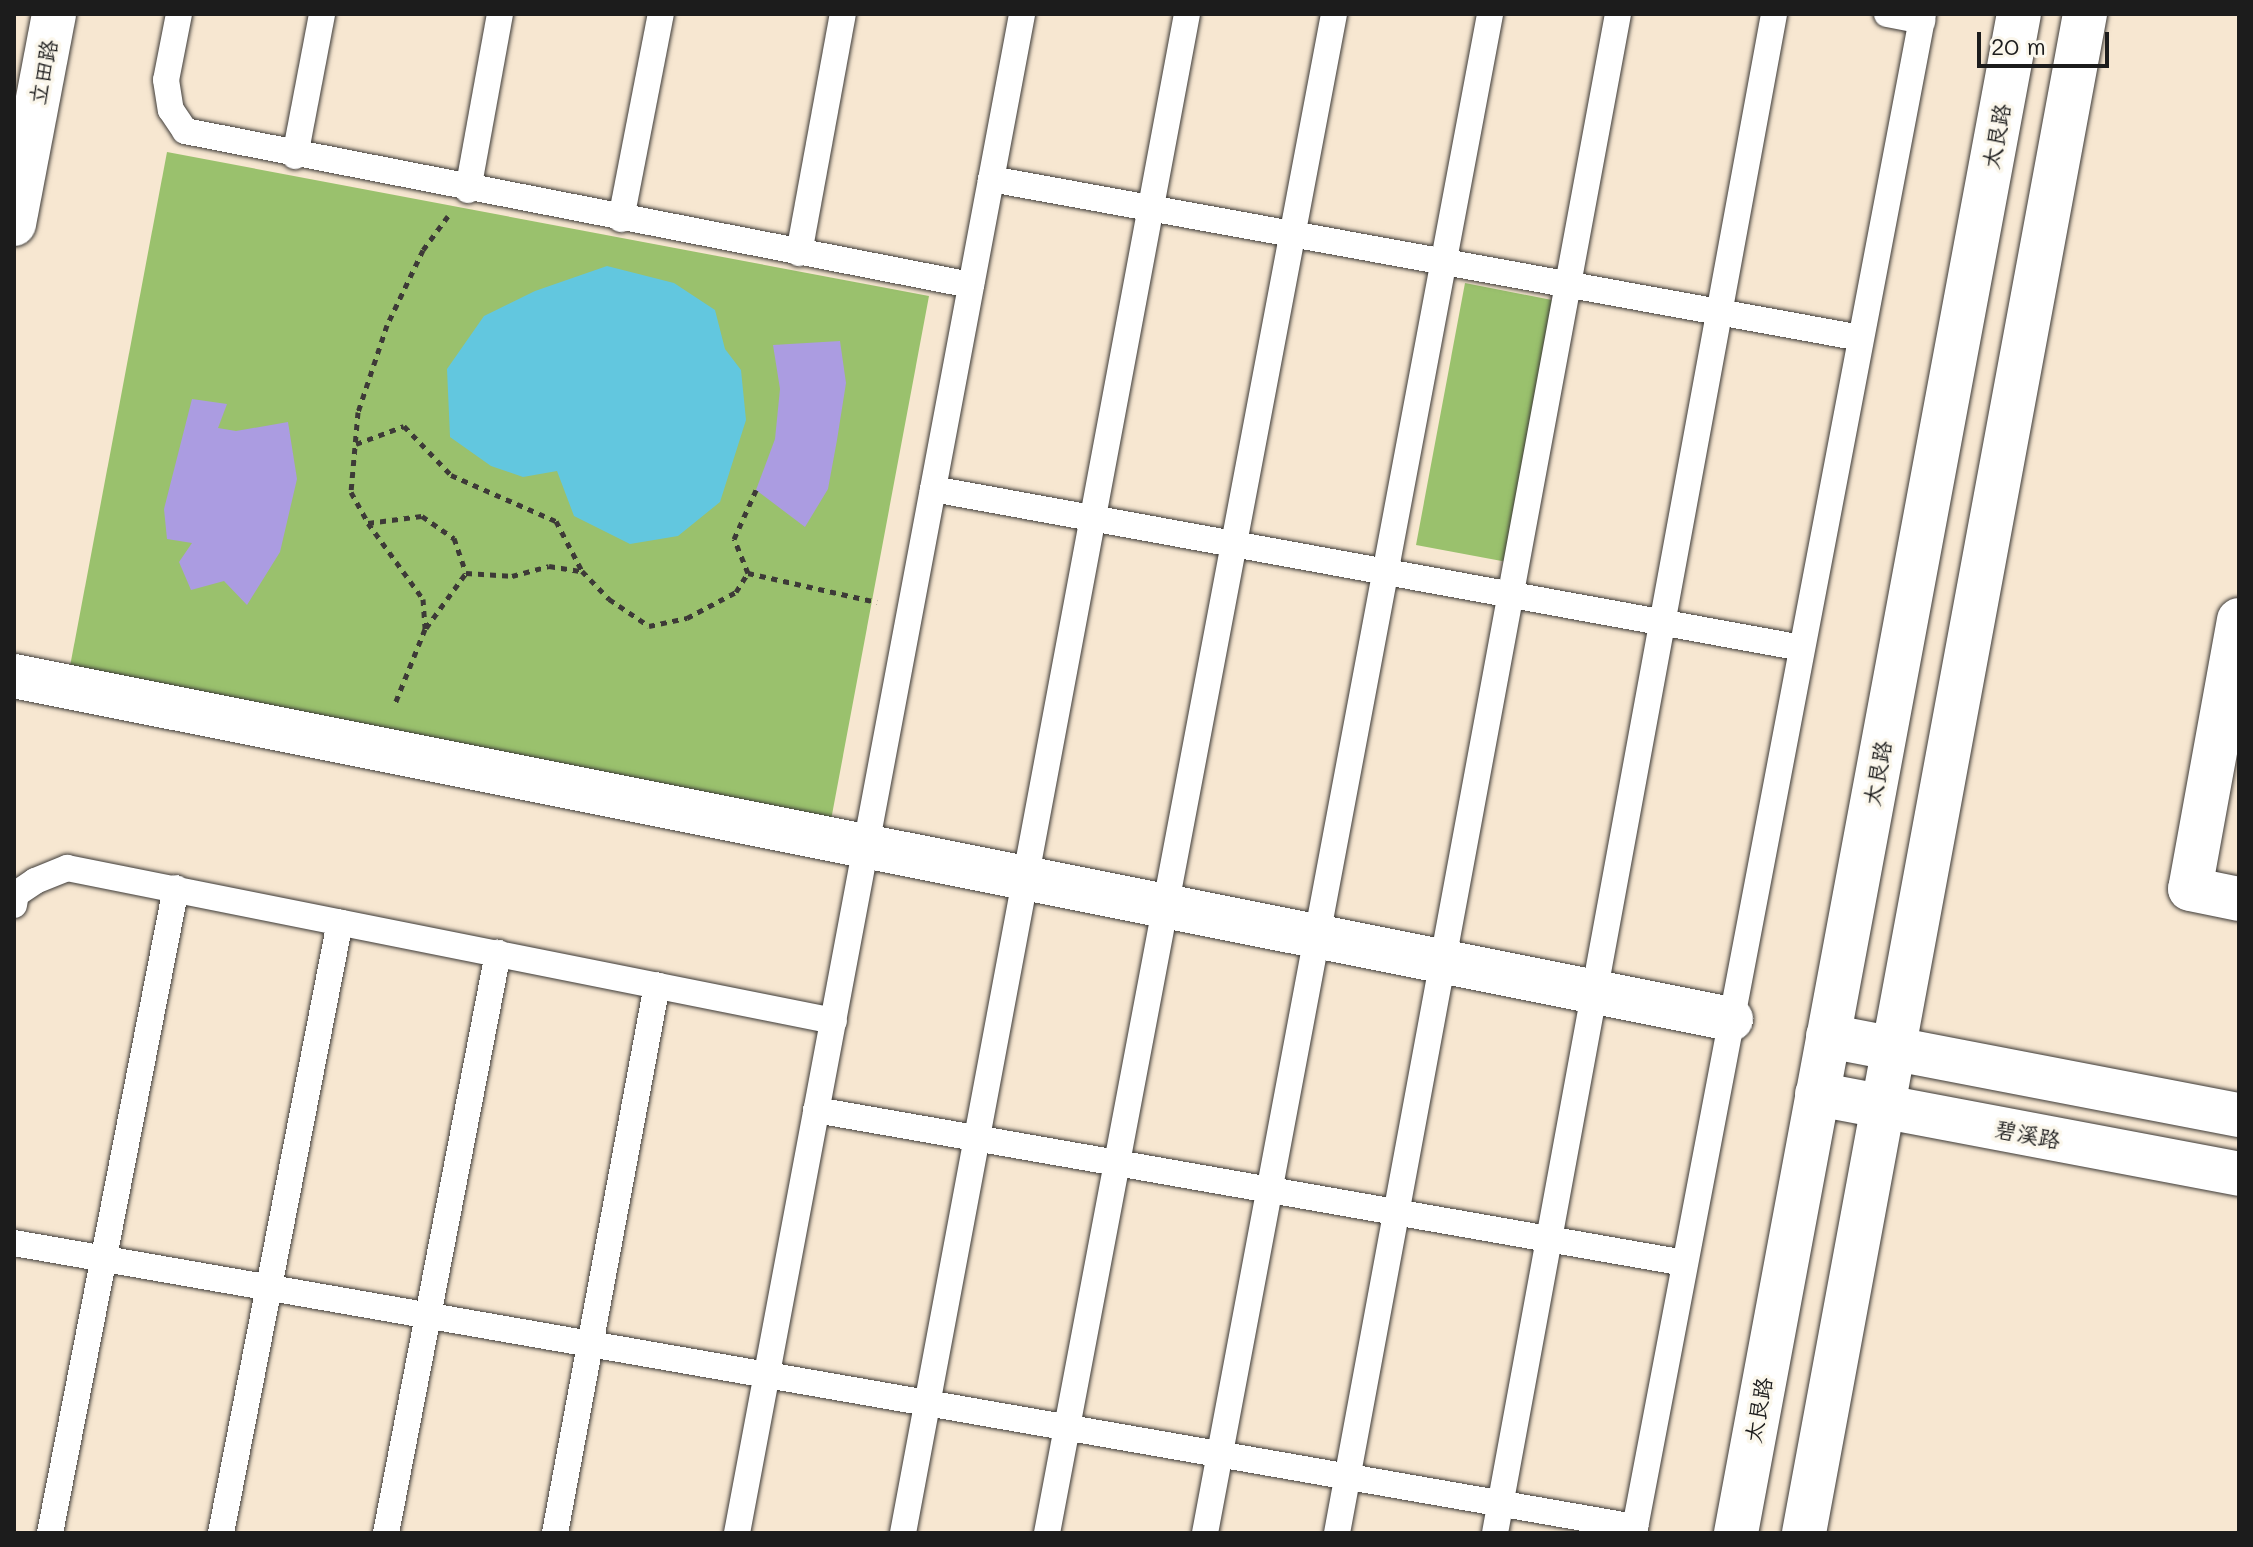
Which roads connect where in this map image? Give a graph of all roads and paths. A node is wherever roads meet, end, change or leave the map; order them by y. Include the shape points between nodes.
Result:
1 (54, 14) edge
2 (179, 14) edge
3 (322, 14) edge
4 (500, 14) edge
5 (661, 14) edge
6 (843, 14) edge
7 (1022, 14) edge
8 (1187, 14) edge
9 (1334, 14) edge
10 (1490, 14) edge
11 (1618, 14) edge
12 (1774, 14) edge
13 (1887, 14) edge
14 (2019, 14) edge
15 (2085, 14) edge
16 (1922, 17) edge
17 (295, 156) junction
18 (991, 179) junction
19 (468, 190) junction
20 (1150, 208) junction
21 (621, 219) junction
22 (14, 224) edge
23 (1292, 235) junction
24 (799, 253) junction
25 (1444, 262) junction
26 (1568, 284) junction
27 (971, 285) junction
28 (1719, 312) junction
29 (1861, 338) junction
30 (356, 444) junction
31 (933, 489) junction
32 (756, 490) dead end
33 (1093, 518) junction
34 (368, 523) junction
35 (1234, 544) junction
36 (582, 571) junction
37 (1385, 572) junction
38 (466, 573) junction
39 (748, 573) junction
40 (1510, 595) junction
41 (911, 610) junction
42 (2239, 620) edge
43 (1662, 622) junction
44 (425, 629) junction
45 (1802, 648) junction
46 (14, 676) edge
47 (379, 749) junction
48 (866, 846) junction
49 (1026, 878) junction
50 (176, 888) junction
51 (2239, 899) edge
52 (14, 905) edge
53 (1165, 906) junction
54 (340, 922) junction
55 (1317, 936) junction
56 (498, 953) junction
57 (1443, 962) junction
58 (657, 985) junction
59 (1594, 992) junction
60 (1731, 1019) junction
61 (834, 1021) junction
62 (1828, 1036) junction
63 (1893, 1049) junction
64 (1817, 1094) junction
65 (1883, 1106) junction
66 (816, 1110) junction
67 (2239, 1115) edge
68 (977, 1139) junction
69 (1117, 1163) junction
70 (2239, 1174) edge
71 (1269, 1190) junction
72 (1396, 1213) junction
73 (1548, 1239) junction
74 (14, 1243) edge
75 (104, 1258) junction
76 (1685, 1263) junction
77 (268, 1288) junction
78 (428, 1315) junction
79 (590, 1344) junction
80 (767, 1375) junction
81 (928, 1403) junction
82 (1067, 1427) junction
83 (1220, 1454) junction
84 (1347, 1477) junction
85 (1500, 1503) junction
86 (1634, 1530) edge
87 (50, 1533) edge
88 (221, 1533) edge
89 (386, 1533) edge
90 (555, 1533) edge
91 (737, 1533) edge
92 (903, 1533) edge
93 (1047, 1533) edge
94 (1205, 1533) edge
95 (1337, 1533) edge
96 (1495, 1533) edge
97 (1736, 1533) edge
98 (1804, 1533) edge

1 - 22 street, 立田路
2 - 17 lane via 166,80 171,110 185,131
3 - 17 lane
4 - 19 lane
5 - 21 lane
6 - 24 lane
7 - 18 lane
8 - 20 lane
9 - 23 lane
10 - 25 lane
11 - 26 lane
12 - 28 lane
13 - 16 lane
14 - 62 street, 太艮路
15 - 63 street
16 - 29 lane
17 - 19 lane
18 - 20 lane
18 - 27 lane
19 - 21 lane
19 - 30 path via 423,250 387,325 358,412
20 - 23 lane
20 - 33 lane
21 - 24 lane
23 - 25 lane
23 - 35 lane
24 - 27 lane
25 - 26 lane
25 - 37 lane
26 - 28 lane
26 - 40 lane
27 - 31 lane
28 - 29 lane
28 - 43 lane
29 - 45 lane
30 - 34 path via 351,492
30 - 36 path via 404,426 451,475 556,521
31 - 33 lane
31 - 41 lane
32 - 39 path via 734,539
33 - 35 lane
33 - 49 lane
34 - 38 path via 422,516 454,538
34 - 44 path via 423,599
35 - 37 lane
35 - 53 lane
36 - 38 path via 549,566 512,576
36 - 39 path via 609,599 649,626 687,618 736,592
37 - 40 lane
37 - 55 lane
38 - 44 path
39 - 41 path
40 - 43 lane
40 - 57 lane
41 - 48 lane
42 - 51 street via 2190,889
43 - 45 lane
43 - 59 lane
44 - 47 path
45 - 60 lane
46 - 47 street
47 - 48 street
48 - 49 street
48 - 61 lane
49 - 53 street
49 - 68 lane
50 - 52 lane via 67,868 26,887 16,894
50 - 54 lane
50 - 75 lane
53 - 55 street
53 - 69 lane
54 - 56 lane
54 - 77 lane
55 - 57 street
55 - 71 lane
56 - 58 lane
56 - 78 lane
57 - 59 street
57 - 72 lane
58 - 61 lane
58 - 79 lane
59 - 60 street
59 - 73 lane
60 - 76 lane
61 - 66 lane
62 - 63 street
62 - 64 street, 太艮路
63 - 65 street
63 - 67 street
64 - 65 street, 碧溪路
64 - 97 street, 太艮路
65 - 70 street, 碧溪路
65 - 98 street
66 - 68 lane
66 - 80 lane
68 - 69 lane
68 - 81 lane
69 - 71 lane
69 - 82 lane
71 - 72 lane
71 - 83 lane
72 - 73 lane
72 - 84 lane
73 - 76 lane
73 - 85 lane
74 - 75 lane
75 - 77 lane
75 - 87 lane
76 - 86 lane
77 - 78 lane
77 - 88 lane
78 - 79 lane
78 - 89 lane
79 - 80 lane
79 - 90 lane
80 - 81 lane
80 - 91 lane
81 - 82 lane
81 - 92 lane
82 - 83 lane
82 - 93 lane
83 - 84 lane
83 - 94 lane
84 - 85 lane
84 - 95 lane
85 - 86 lane
85 - 96 lane

